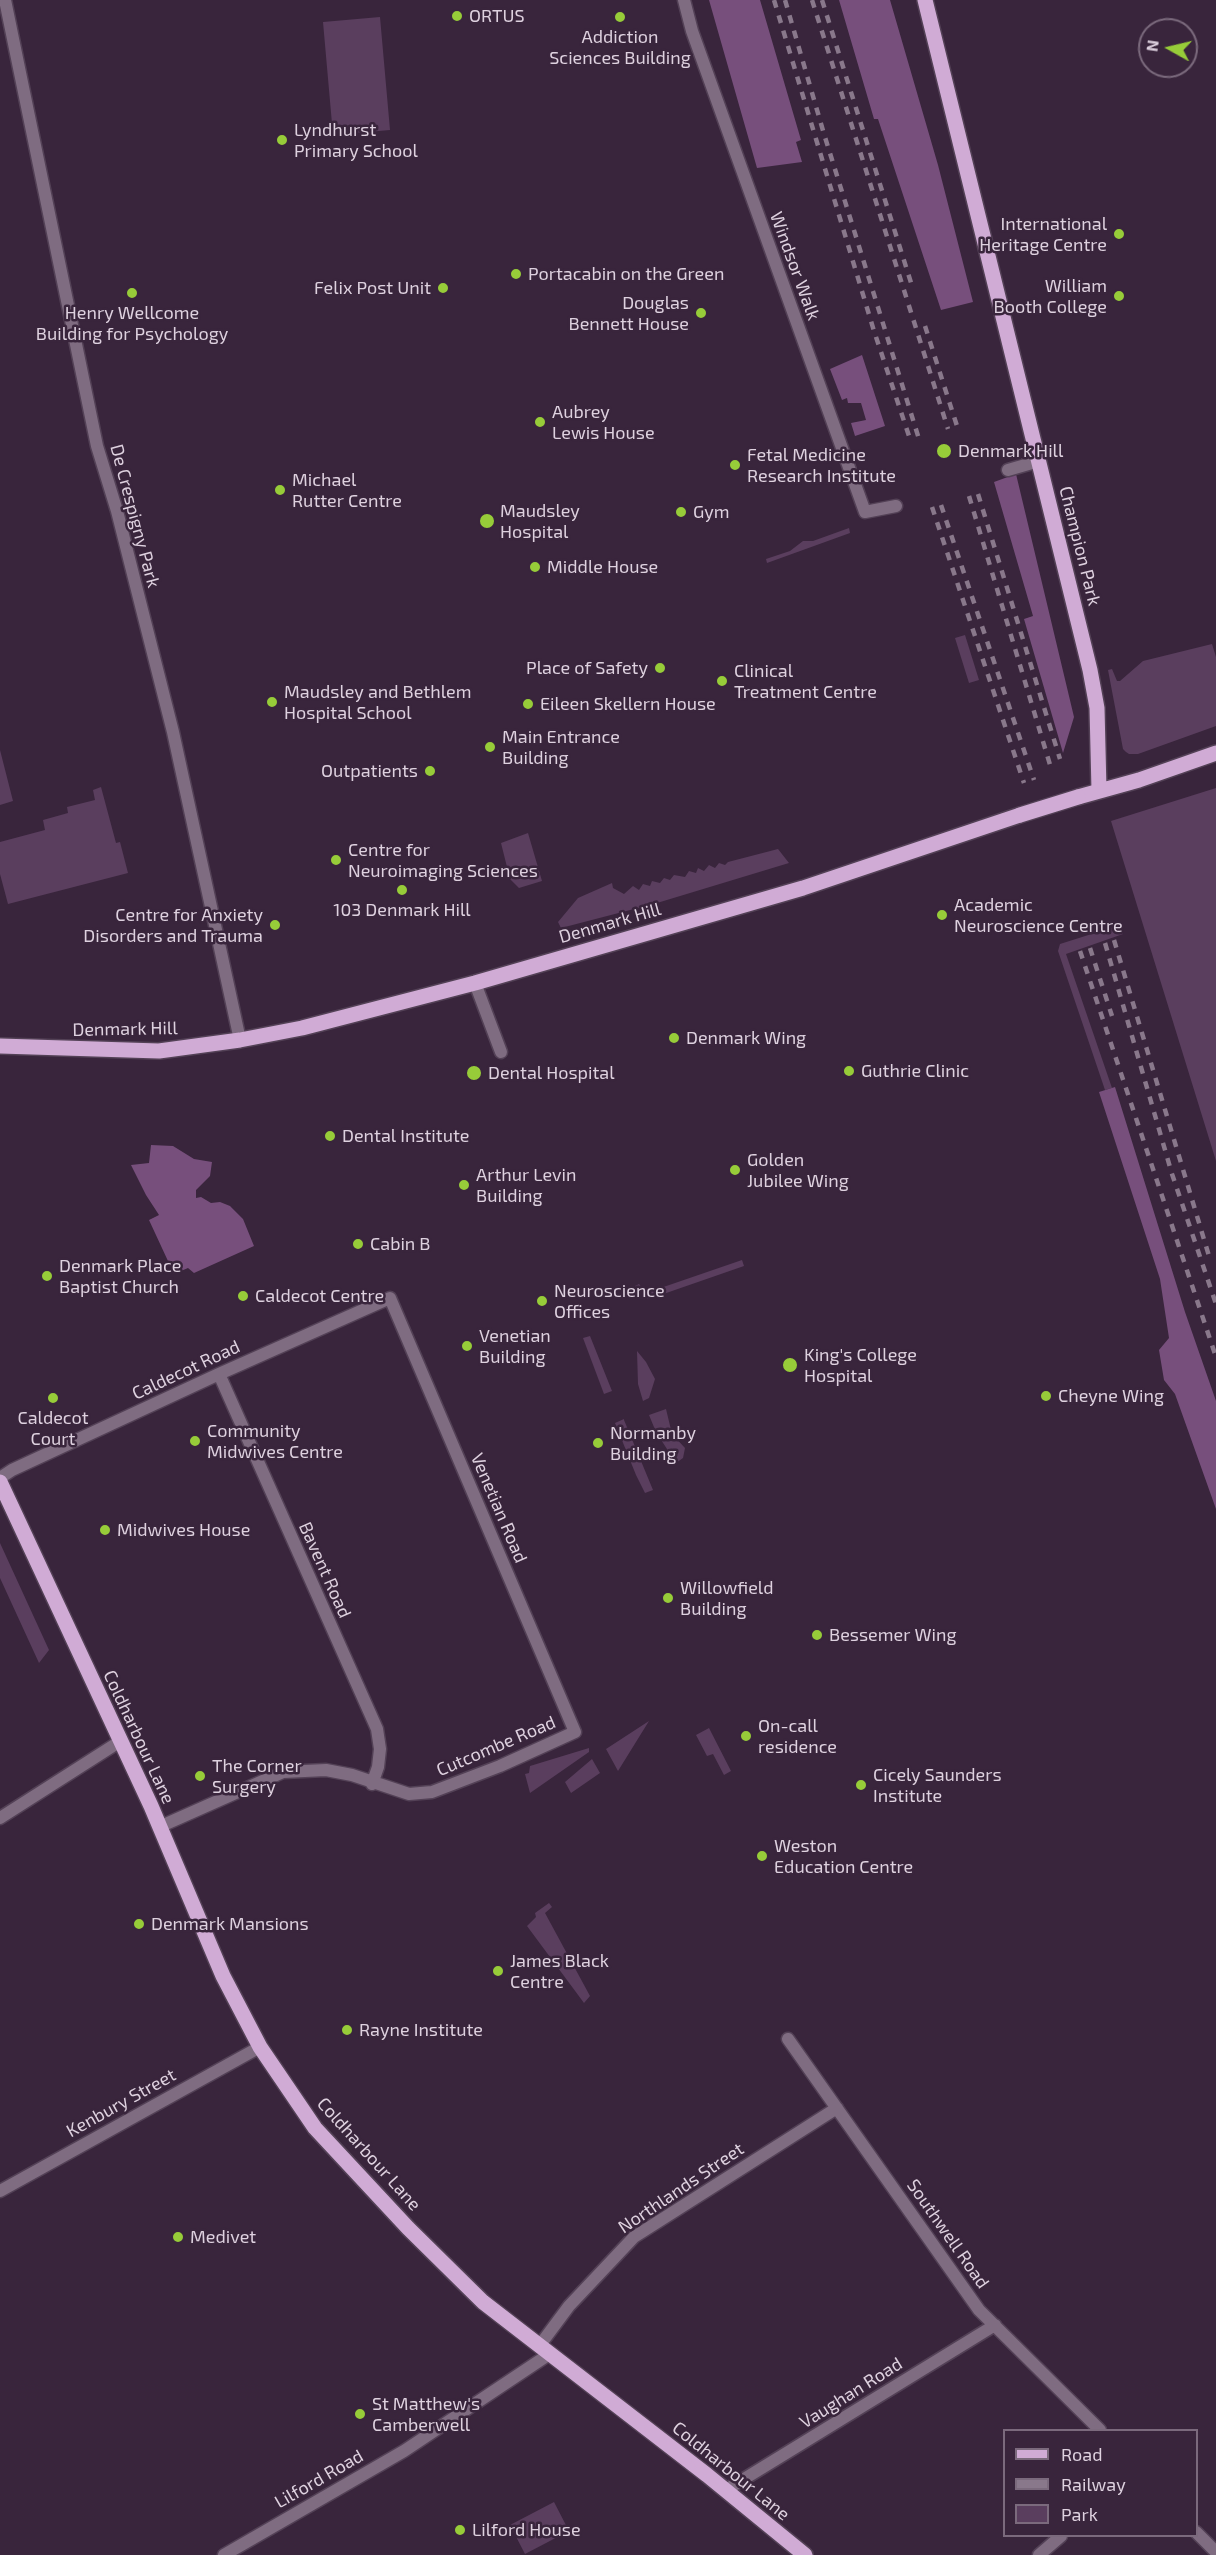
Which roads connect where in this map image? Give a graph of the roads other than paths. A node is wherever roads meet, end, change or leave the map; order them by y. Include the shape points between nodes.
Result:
1 (5, 0) edge
2 (684, 0) edge
3 (925, 0) edge
4 (1039, 461) junction
5 (1008, 470) dead end
6 (896, 506) dead end
7 (1216, 753) edge
8 (1099, 790) junction
9 (475, 984) junction
10 (240, 1040) junction
11 (0, 1046) edge
12 (501, 1052) dead end
13 (390, 1298) joint
14 (219, 1374) junction
15 (0, 1480) edge
16 (575, 1732) joint
17 (119, 1742) junction
18 (372, 1784) junction
19 (0, 1818) edge
20 (159, 1827) junction
21 (788, 2039) dead end
22 (260, 2047) junction
23 (837, 2108) junction
24 (0, 2191) edge
25 (995, 2325) junction
26 (546, 2349) junction
27 (1099, 2429) edge
28 (726, 2490) junction
29 (1198, 2533) edge
30 (1059, 2537) edge
31 (1216, 2552) edge
32 (224, 2555) edge
33 (805, 2555) edge
34 (1039, 2555) edge

1 - 10 street, De Crespigny Park via 97,446 173,732
2 - 6 street, Windsor Walk via 865,513
3 - 4 main road, Champion Park
4 - 5 street
4 - 8 main road, Champion Park via 1092,680 1097,708
7 - 8 main road, Denmark Hill
8 - 9 main road, Denmark Hill, bridge via 803,888
9 - 10 main road, Denmark Hill
9 - 12 street
10 - 11 main road, Denmark Hill via 159,1051
13 - 14 street, Caldecot Road
13 - 16 street, Venetian Road
14 - 15 street, Caldecot Road via 12,1470
14 - 18 street, Bavent Road via 377,1730 380,1749
15 - 17 main road, Coldharbour Lane
16 - 18 street, Cutcombe Road via 432,1792 409,1794
17 - 19 street
17 - 20 main road, Coldharbour Lane
18 - 20 street, Cutcombe Road via 326,1770 283,1772
20 - 22 main road, Coldharbour Lane via 224,1976
21 - 23 street, Southwell Road
22 - 24 street, Kenbury Street
22 - 26 main road, Coldharbour Lane via 315,2128 339,2156 483,2302
23 - 25 street, Southwell Road via 979,2310
23 - 26 street, Northlands Street via 634,2237 568,2306
25 - 27 street, Southwell Road
25 - 28 street, Vaughan Road
26 - 28 main road, Coldharbour Lane
26 - 32 street, Lilford Road via 404,2451
28 - 33 main road, Coldharbour Lane
29 - 31 street
30 - 34 street

